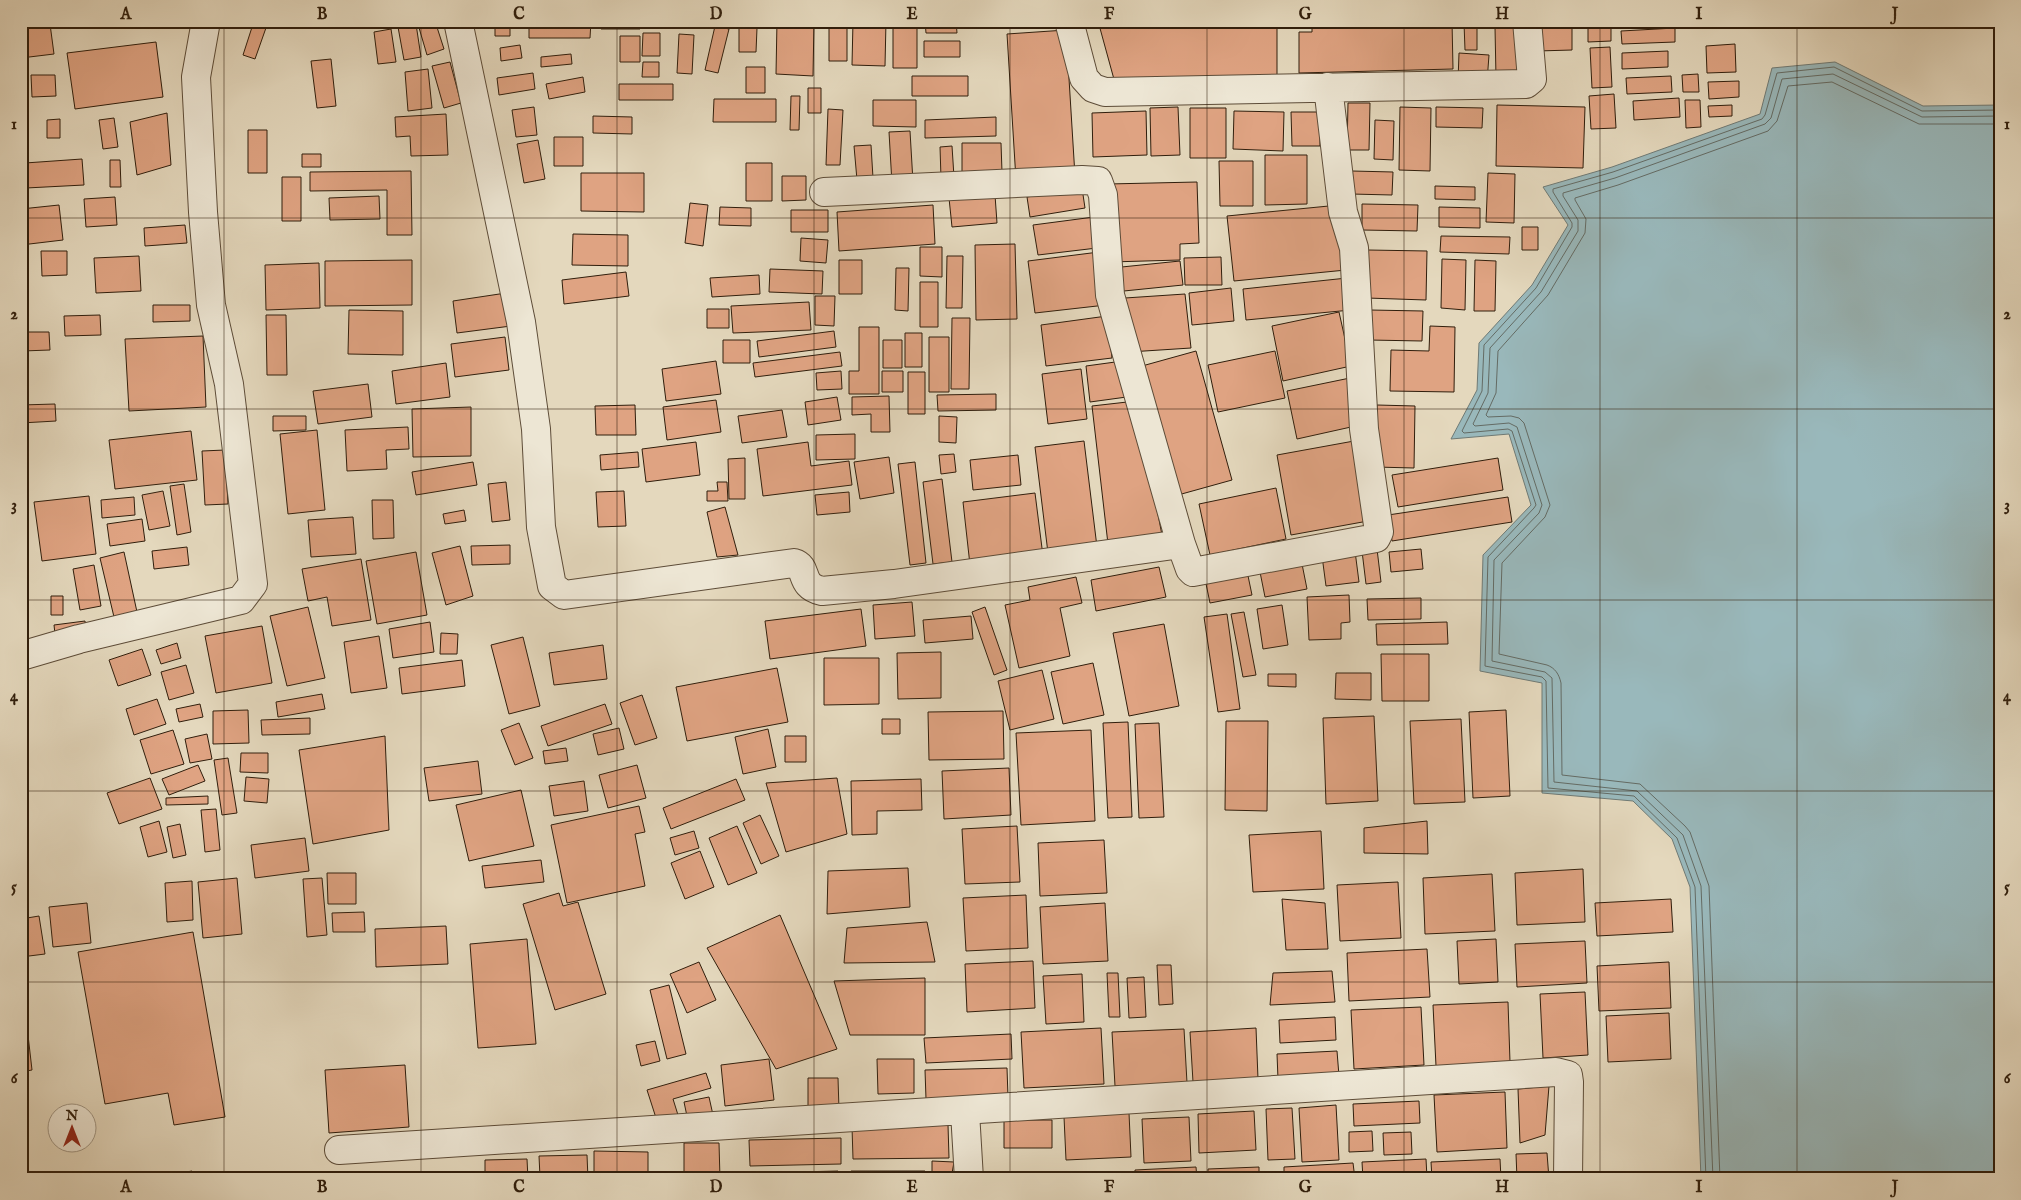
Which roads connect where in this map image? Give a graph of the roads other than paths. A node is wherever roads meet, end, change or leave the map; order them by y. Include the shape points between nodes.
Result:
1 (206, 21) edge
2 (458, 21) edge
3 (1069, 21) edge
4 (1528, 21) edge
5 (1328, 87) junction
6 (824, 192) dead end
7 (1181, 544) junction
8 (21, 656) edge
9 (965, 1112) junction
10 (339, 1150) dead end
11 (969, 1179) edge
12 (1568, 1179) edge

1 - 8 street via 196,77 207,258 211,305 230,384 253,584 241,600
2 - 7 street via 521,322 536,428 541,527 552,586 564,595 794,563 807,584 822,591
3 - 5 street via 1084,78 1093,88 1105,92
4 - 5 street via 1532,79 1526,84
5 - 7 street via 1343,212 1354,248 1364,428 1378,536 1193,572
6 - 7 street via 1098,181 1102,194 1110,295
9 - 10 street
9 - 11 street
9 - 12 street via 1564,1073 1568,1075 1569,1082

